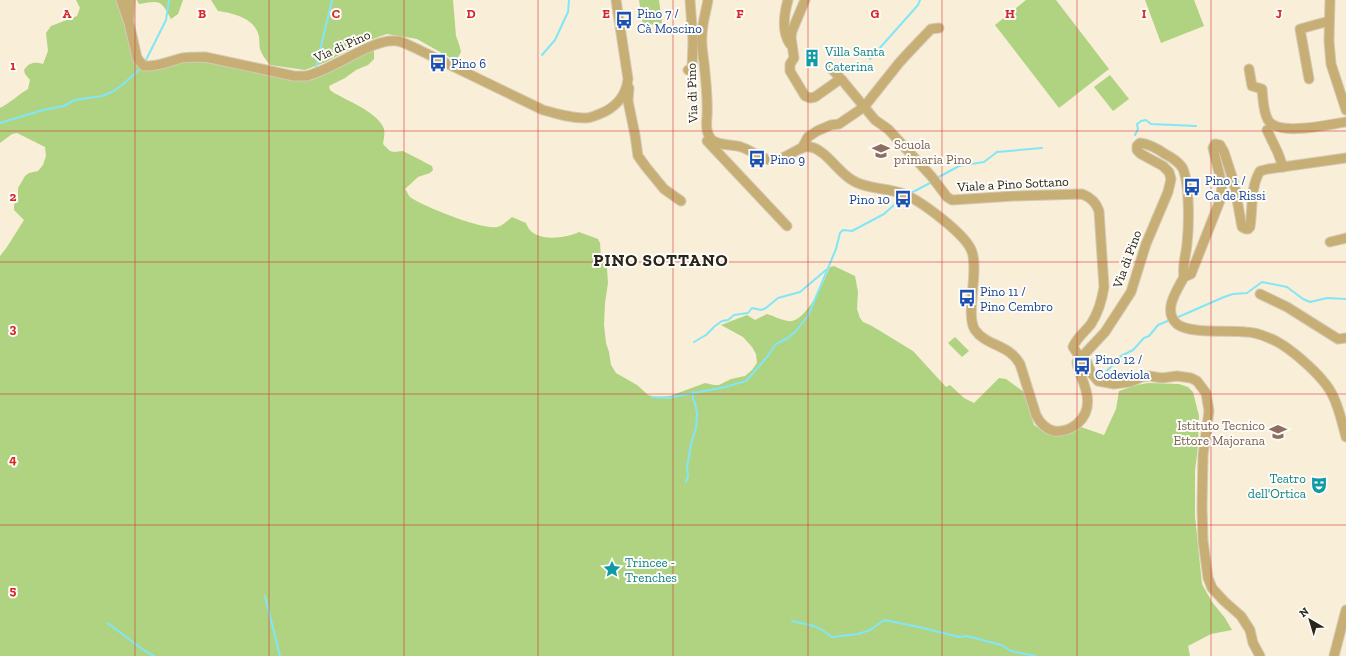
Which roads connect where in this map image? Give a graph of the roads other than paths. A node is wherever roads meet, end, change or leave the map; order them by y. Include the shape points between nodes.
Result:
1 (121, 0) edge
2 (130, 0) edge
3 (616, 0) edge
4 (690, 0) edge
5 (708, 0) edge
6 (788, 0) edge
7 (805, 0) edge
8 (1330, 0) edge
9 (1329, 21) junction
10 (129, 23) junction
11 (939, 28) dead end
12 (793, 46) junction
13 (830, 67) dead end
14 (1249, 69) dead end
15 (688, 70) dead end
16 (1309, 79) dead end
17 (842, 80) junction
18 (628, 85) junction
19 (1344, 93) edge
20 (864, 107) junction
21 (1346, 110) edge
22 (707, 118) junction
23 (1346, 122) edge
24 (1267, 130) dead end
25 (802, 148) junction
26 (1346, 158) edge
27 (1283, 167) junction
28 (681, 201) dead end
29 (787, 226) dead end
30 (1346, 238) edge
31 (1330, 242) dead end
32 (1184, 277) junction
33 (1260, 294) dead end
34 (1346, 338) edge
35 (1081, 356) junction
36 (1346, 437) edge
37 (1346, 610) edge
38 (1260, 656) edge
39 (1334, 656) edge

1 - 10 street, Via di Pino
2 - 10 street
3 - 18 street
4 - 15 street via 692,69
5 - 22 street, Via di Pino via 702,38 708,97
6 - 12 street via 785,30 787,39
7 - 12 street via 792,31
8 - 9 street
9 - 16 street via 1300,29
9 - 19 street via 1331,64
10 - 18 street, Via di Pino via 137,58 144,66 205,57 294,76 306,76 327,69 375,45 399,41 542,110 562,116 587,118 605,112 623,97
11 - 20 street via 931,29 910,51
12 - 17 street via 794,58 790,64 790,71 805,96 815,97
13 - 17 street, Viale a Pino Sottano
14 - 23 street via 1252,86 1262,89 1266,116 1275,126 1290,129
17 - 20 street, Viale a Pino Sottano
18 - 28 street via 628,101 638,156 664,189
19 - 21 street
20 - 25 street via 840,124 817,131 808,137
20 - 35 street, Viale a Pino Sottano via 875,120 888,129 952,200 1076,194 1086,195 1093,200 1099,211 1104,287 1094,318 1074,344 1074,349
22 - 25 street, Via di Pino via 707,132 715,142 744,148 765,159 779,159
22 - 29 street via 701,123 703,135
24 - 27 street
25 - 35 street via 812,147 820,151 840,172 854,182 900,192 916,200 965,239 972,252 975,267 971,317 974,329 982,337 1016,357 1039,422 1047,428 1058,431 1069,429 1079,422 1087,410 1088,398 1077,365
26 - 27 street
27 - 32 street via 1260,171 1256,177 1251,226 1246,229 1242,227 1234,183 1224,152 1218,144 1214,145 1222,198 1191,274
30 - 31 street
32 - 35 street, Via di Pino via 1188,206 1187,185 1182,169 1160,151 1140,143 1137,146 1139,152 1169,172 1171,180 1168,192 1146,244 1131,292 1105,332
32 - 36 street via 1170,309 1177,324 1184,328 1258,334 1286,348 1323,380 1332,394
33 - 34 street via 1287,307 1338,339
35 - 38 street via 1098,381 1114,384 1149,376 1177,376 1197,381 1206,393 1209,411 1203,455 1202,507 1208,578 1212,588 1242,616
37 - 39 street

